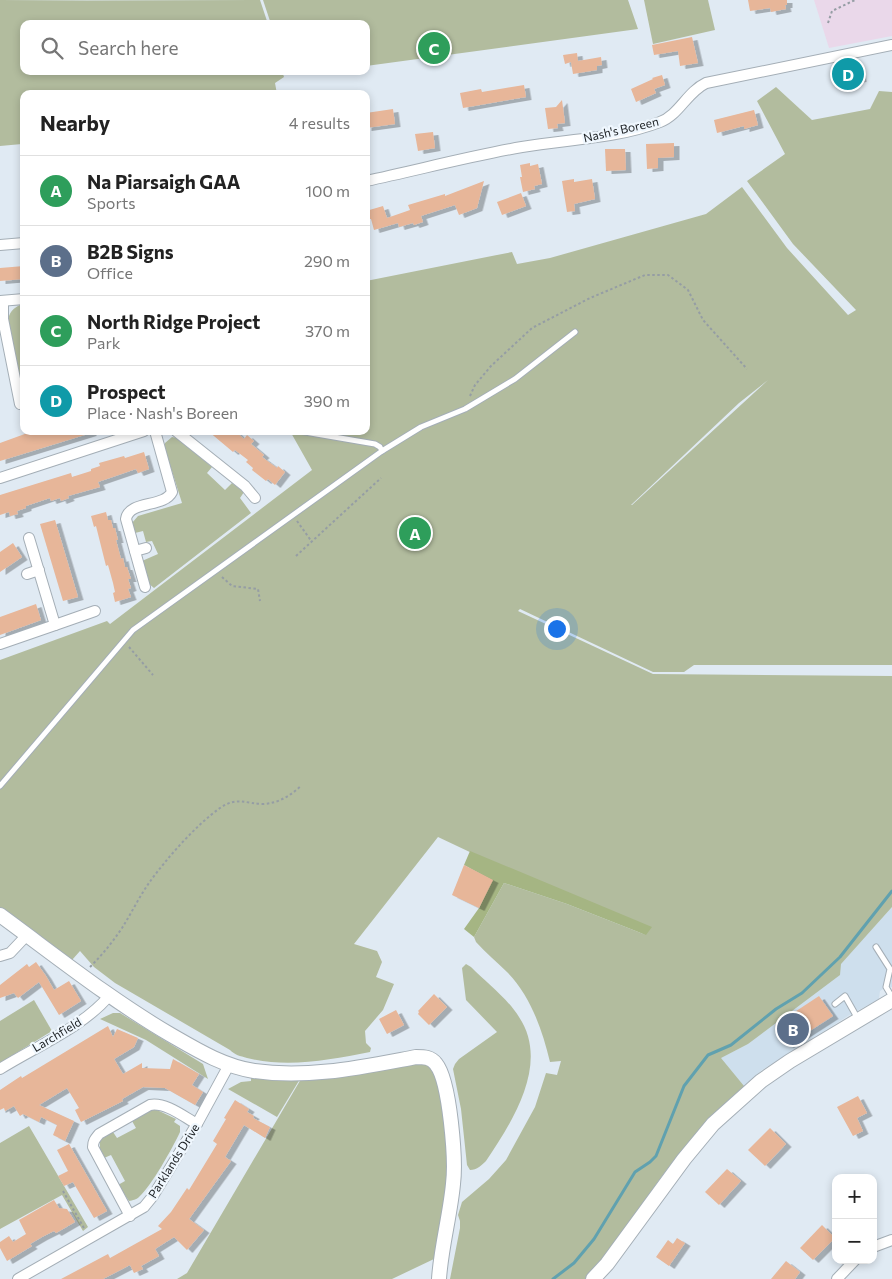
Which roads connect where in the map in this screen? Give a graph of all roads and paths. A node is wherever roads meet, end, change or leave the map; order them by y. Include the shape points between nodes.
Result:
1 (855, 0) edge
2 (828, 23) dead end
3 (892, 45) edge
4 (370, 180) edge
5 (20, 243) edge
6 (0, 245) edge
7 (20, 299) edge
8 (1, 301) edge
9 (575, 332) dead end
10 (747, 369) dead end
11 (20, 404) edge
12 (464, 409) junction
13 (132, 435) edge
14 (156, 435) edge
15 (181, 435) edge
16 (322, 435) edge
17 (382, 451) junction
18 (0, 478) edge
19 (381, 478) dead end
20 (256, 498) dead end
21 (293, 516) junction
22 (29, 538) dead end
23 (312, 542) junction
24 (146, 548) dead end
25 (135, 551) junction
26 (296, 556) dead end
27 (39, 570) junction
28 (216, 571) junction
29 (27, 574) dead end
30 (145, 587) dead end
31 (260, 601) dead end
32 (95, 611) dead end
33 (55, 624) junction
34 (124, 640) junction
35 (0, 644) edge
36 (153, 675) dead end
37 (0, 786) edge
38 (301, 786) dead end
39 (0, 915) edge
40 (27, 935) junction
41 (876, 947) dead end
42 (0, 956) edge
43 (891, 969) edge
44 (82, 976) junction
45 (109, 996) junction
46 (892, 998) edge
47 (835, 1004) dead end
48 (858, 1019) junction
49 (229, 1065) junction
50 (0, 1069) edge
51 (197, 1124) junction
52 (63, 1191) dead end
53 (130, 1216) junction
54 (90, 1238) junction
55 (892, 1240) edge
56 (877, 1246) edge
57 (851, 1264) edge
58 (18, 1279) edge
59 (439, 1279) edge
60 (593, 1279) edge
61 (837, 1279) edge

1 - 2 path via 832,11
3 - 4 street, Nash's Boreen via 706,83 671,116 653,124 590,138 522,147
5 - 6 street
7 - 8 street
8 - 11 street
9 - 12 lane via 515,379
10 - 12 path via 703,320 688,290 668,275 645,275 590,298 532,328 475,385
12 - 17 lane via 421,427
13 - 18 street
14 - 25 street via 172,492 167,499 132,509 127,514
15 - 20 street
16 - 17 lane via 375,444
17 - 21 lane
19 - 23 path
21 - 23 path
21 - 28 lane
22 - 27 street
23 - 26 path
24 - 25 street
25 - 30 street
27 - 29 street
27 - 33 street
28 - 31 path via 232,586 258,589
28 - 34 lane via 133,630
32 - 33 street
33 - 35 street
34 - 36 path
34 - 37 lane
38 - 44 path via 283,800 264,804 236,801 220,808 161,868 106,950
39 - 40 street
40 - 42 street via 10,953
40 - 44 street
41 - 43 lane
43 - 46 lane via 886,987
44 - 45 street
45 - 49 street via 195,1049
45 - 50 street, Larchfield via 86,1018
46 - 48 street
47 - 48 lane via 846,996
48 - 60 street via 761,1081 713,1124
49 - 51 street, Parklands Drive
49 - 59 street via 284,1073 345,1070 416,1056 432,1059 437,1064 448,1104 454,1182
51 - 53 street, Parklands Drive via 153,1196
51 - 53 street via 154,1104 95,1138 93,1147
52 - 54 path
53 - 54 street, Parklands Drive
54 - 58 street, Parklands Drive
55 - 56 street
57 - 61 street

